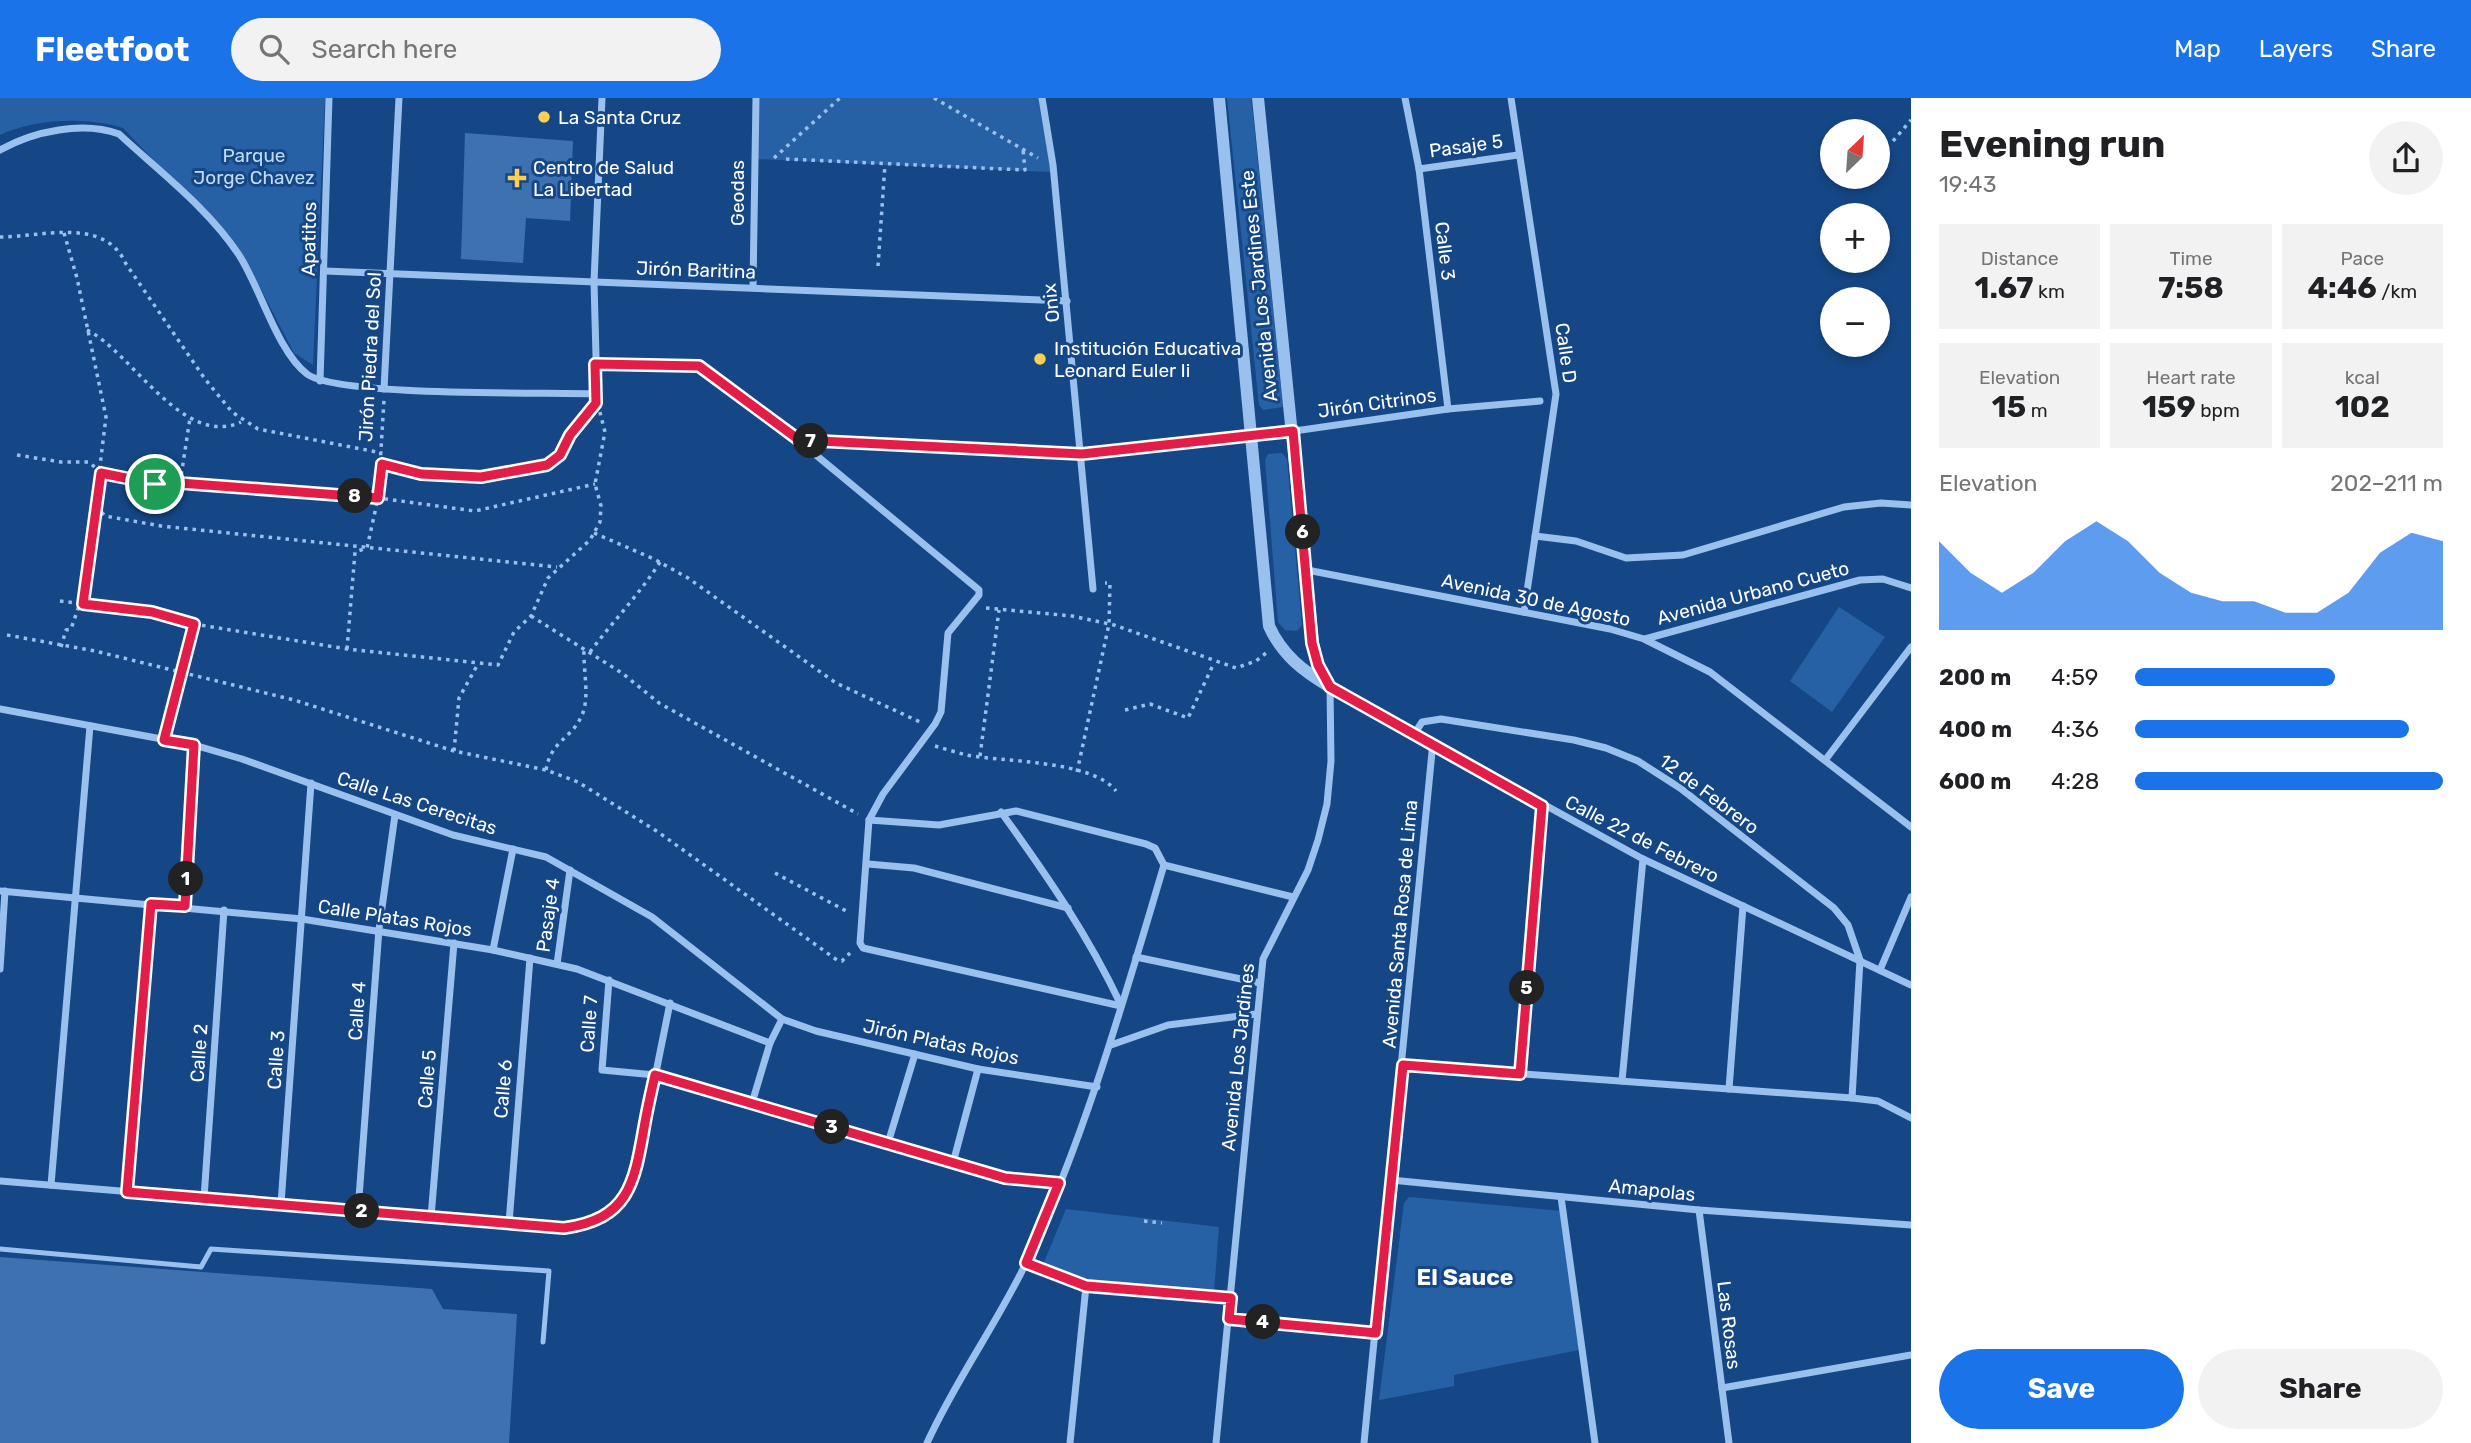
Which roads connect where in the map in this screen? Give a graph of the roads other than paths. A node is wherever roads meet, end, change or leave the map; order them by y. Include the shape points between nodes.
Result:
1 (329, 98) edge
2 (399, 98) edge
3 (602, 98) edge
4 (756, 98) edge
5 (1042, 98) edge
6 (1219, 98) edge
7 (1258, 98) edge
8 (1405, 98) edge
9 (1511, 98) edge
10 (0, 150) edge
11 (1518, 155) junction
12 (1419, 169) junction
13 (325, 271) junction
14 (390, 276) junction
15 (594, 282) junction
16 (753, 288) junction
17 (1067, 301) junction
18 (595, 364) junction
19 (320, 382) junction
20 (384, 389) junction
21 (1540, 401) dead end
22 (1448, 409) junction
23 (1293, 431) junction
24 (1253, 437) junction
25 (799, 440) junction
26 (1082, 454) junction
27 (1911, 505) edge
28 (1535, 536) junction
29 (1307, 570) junction
30 (1093, 585) road end
31 (1911, 588) edge
32 (1524, 612) junction
33 (1644, 639) junction
34 (1911, 647) edge
35 (1330, 687) junction
36 (0, 709) edge
37 (90, 726) junction
38 (1415, 733) junction
39 (1433, 742) junction
40 (194, 745) junction
41 (1825, 759) junction
42 (311, 783) junction
43 (1542, 806) junction
44 (1001, 812) junction
45 (395, 815) junction
46 (869, 820) junction
47 (1911, 827) edge
48 (513, 849) junction
49 (1643, 859) junction
50 (867, 864) junction
51 (1164, 865) junction
52 (570, 870) junction
53 (3, 891) edge
54 (1293, 897) junction
55 (1911, 897) edge
56 (78, 898) junction
57 (151, 904) junction
58 (185, 906) junction
59 (1742, 906) junction
60 (1068, 908) junction
61 (224, 910) junction
62 (302, 919) junction
63 (379, 929) junction
64 (454, 943) junction
65 (492, 950) junction
66 (1136, 957) junction
67 (530, 958) junction
68 (1860, 960) junction
69 (557, 964) junction
70 (0, 969) edge
71 (1880, 970) junction
72 (608, 980) junction
73 (1260, 983) junction
74 (1911, 985) edge
75 (670, 1003) junction
76 (1121, 1006) junction
77 (1256, 1014) junction
78 (782, 1019) junction
79 (770, 1043) junction
80 (1111, 1045) junction
81 (915, 1054) junction
82 (1403, 1065) junction
83 (978, 1069) junction
84 (1520, 1074) junction
85 (655, 1075) junction
86 (1622, 1081) junction
87 (1097, 1087) junction
88 (1729, 1089) junction
89 (1852, 1098) junction
90 (752, 1103) junction
91 (1911, 1118) edge
92 (888, 1143) junction
93 (953, 1163) junction
94 (1391, 1180) junction
95 (0, 1181) edge
96 (1059, 1183) junction
97 (51, 1185) junction
98 (127, 1192) junction
99 (1561, 1197) junction
100 (204, 1198) junction
101 (281, 1204) junction
102 (1699, 1210) junction
103 (358, 1211) junction
104 (431, 1217) junction
105 (509, 1223) junction
106 (1911, 1225) edge
107 (0, 1249) edge
108 (1026, 1263) junction
109 (1086, 1286) junction
110 (1231, 1298) junction
111 (1229, 1319) junction
112 (1376, 1333) junction
113 (543, 1342) dead end
114 (1911, 1355) edge
115 (1722, 1388) junction
116 (928, 1443) edge
117 (1070, 1443) edge
118 (1216, 1443) edge
119 (1364, 1443) edge
120 (1595, 1443) edge
121 (1729, 1443) edge

1 - 13 street, Apatitos
2 - 14 street, Jirón Piedra del Sol
3 - 15 street
4 - 16 street, Geodas
5 - 17 street, Onix
6 - 24 street, Avenida Los Jardines Este
7 - 23 street, Avenida Los Jardines Este
8 - 12 street, Calle 3
9 - 11 street, Calle D
10 - 19 street via 37,135 67,130 104,129 119,134 216,226 239,255 296,362
11 - 12 street, Pasaje 5
11 - 28 street, Calle D via 1556,394
12 - 22 street, Calle 3
13 - 14 street, Jirón Baritina
13 - 19 street, Apatitos
14 - 15 street, Jirón Baritina
14 - 20 street, Jirón Piedra del Sol
15 - 16 street, Jirón Baritina
15 - 18 street
16 - 17 street, Jirón Baritina
17 - 26 street, Onix
18 - 20 street via 597,394
18 - 25 lane via 699,366
19 - 20 street
21 - 22 street, Jirón Citrinos
22 - 23 street, Jirón Citrinos
23 - 24 street, Jirón Citrinos
23 - 29 street, Avenida Los Jardines Este
24 - 26 street, Jirón Citrinos
24 - 35 street, Avenida Los Jardines Este via 1269,626 1303,671
25 - 26 street, Jirón Citrinos
25 - 46 street via 979,590 948,633 941,712
26 - 30 street, Onix
27 - 28 street via 1844,507 1683,555 1626,558 1576,541
28 - 32 street, Calle D
29 - 32 street, Avenida 30 de Agosto
29 - 35 street, Avenida Los Jardines Este via 1312,643
31 - 33 street, Avenida Urbano Cueto via 1883,579 1860,580
32 - 33 street, Avenida 30 de Agosto
33 - 41 street, Avenida 30 de Agosto via 1718,677
34 - 41 street
35 - 38 street, Calle 22 de Febrero
35 - 54 street, Avenida Los Jardines via 1327,804 1308,870
36 - 37 street, Calle Las Cerecitas
37 - 40 street, Calle Las Cerecitas
37 - 56 street
38 - 39 street, Calle 22 de Febrero
38 - 68 street, 12 de Febrero via 1422,722 1441,719 1574,740 1638,761 1680,788 1834,908 1848,925
39 - 43 street, Calle 22 de Febrero
39 - 82 street, Avenida Santa Rosa de Lima
40 - 42 street, Calle Las Cerecitas
40 - 58 street
41 - 47 street, Avenida 30 de Agosto
42 - 45 street, Calle Las Cerecitas
42 - 62 street, Calle 3
43 - 49 street, Calle 22 de Febrero
43 - 84 street
44 - 46 street via 939,825
44 - 51 street via 1017,811 1146,844 1155,848
44 - 60 street
45 - 48 street, Calle Las Cerecitas via 481,844
45 - 63 street, Calle 4
46 - 50 street
48 - 52 street, Calle Las Cerecitas
48 - 65 street
49 - 59 street, Calle 22 de Febrero
49 - 86 street
50 - 60 street via 914,868
50 - 76 street via 860,943 867,950
51 - 54 street
51 - 66 street
52 - 69 street, Pasaje 4
52 - 78 street, Calle Las Cerecitas via 652,916
53 - 56 street, Calle Platas Rojos
53 - 70 street
54 - 73 street, Avenida Los Jardines via 1263,959
55 - 71 street
56 - 57 street, Calle Platas Rojos
56 - 97 street
57 - 58 street, Calle Platas Rojos
57 - 98 street
58 - 61 street, Calle Platas Rojos
59 - 68 street, Calle 22 de Febrero
59 - 88 street
60 - 76 street
61 - 62 street, Calle Platas Rojos
61 - 100 street, Calle 2
62 - 63 street, Calle Platas Rojos
62 - 101 street, Calle 3
63 - 64 street, Calle Platas Rojos
63 - 103 street, Calle 4
64 - 65 street, Calle Platas Rojos
64 - 104 street, Calle 5
65 - 67 street, Calle Platas Rojos
66 - 73 street
66 - 76 street
67 - 69 street, Calle Platas Rojos
67 - 105 street, Calle 6
68 - 71 street, Calle 22 de Febrero
68 - 89 street
69 - 72 street, Calle Platas Rojos
71 - 74 street, Calle 22 de Febrero
72 - 75 street, Calle Platas Rojos
72 - 85 street, Calle 7 via 602,1070
73 - 77 street, Avenida Los Jardines
75 - 79 street, Calle Platas Rojos
75 - 85 street
76 - 80 street
77 - 80 street via 1168,1025
77 - 110 street, Avenida Los Jardines
78 - 79 street
78 - 81 street, Jirón Platas Rojos
79 - 90 street
80 - 87 street
81 - 83 street, Jirón Platas Rojos
81 - 92 street
82 - 84 street
82 - 94 street, Avenida Santa Rosa de Lima
83 - 87 street, Jirón Platas Rojos
83 - 93 street
84 - 86 street
85 - 90 street
85 - 105 street via 635,1176 625,1198 587,1225 564,1228
86 - 88 street
87 - 96 street
88 - 89 street
89 - 91 street via 1878,1101
90 - 92 street
92 - 93 street
93 - 96 street via 1005,1178
94 - 99 street, Amapolas
94 - 112 street, Avenida Santa Rosa de Lima
95 - 97 street
96 - 108 street
97 - 98 street
98 - 100 street
99 - 102 street, Amapolas
99 - 120 street
100 - 101 street
101 - 103 street
102 - 106 street, Amapolas
102 - 115 street, Las Rosas
103 - 104 street
104 - 105 street
107 - 113 lane via 201,1267 211,1249 550,1271
108 - 109 street
108 - 116 street via 947,1399
109 - 110 street
109 - 117 street
110 - 111 street, Avenida Los Jardines
111 - 112 street
111 - 118 street, Avenida Los Jardines
112 - 119 street, Avenida Santa Rosa de Lima
114 - 115 street
115 - 121 street, Las Rosas

